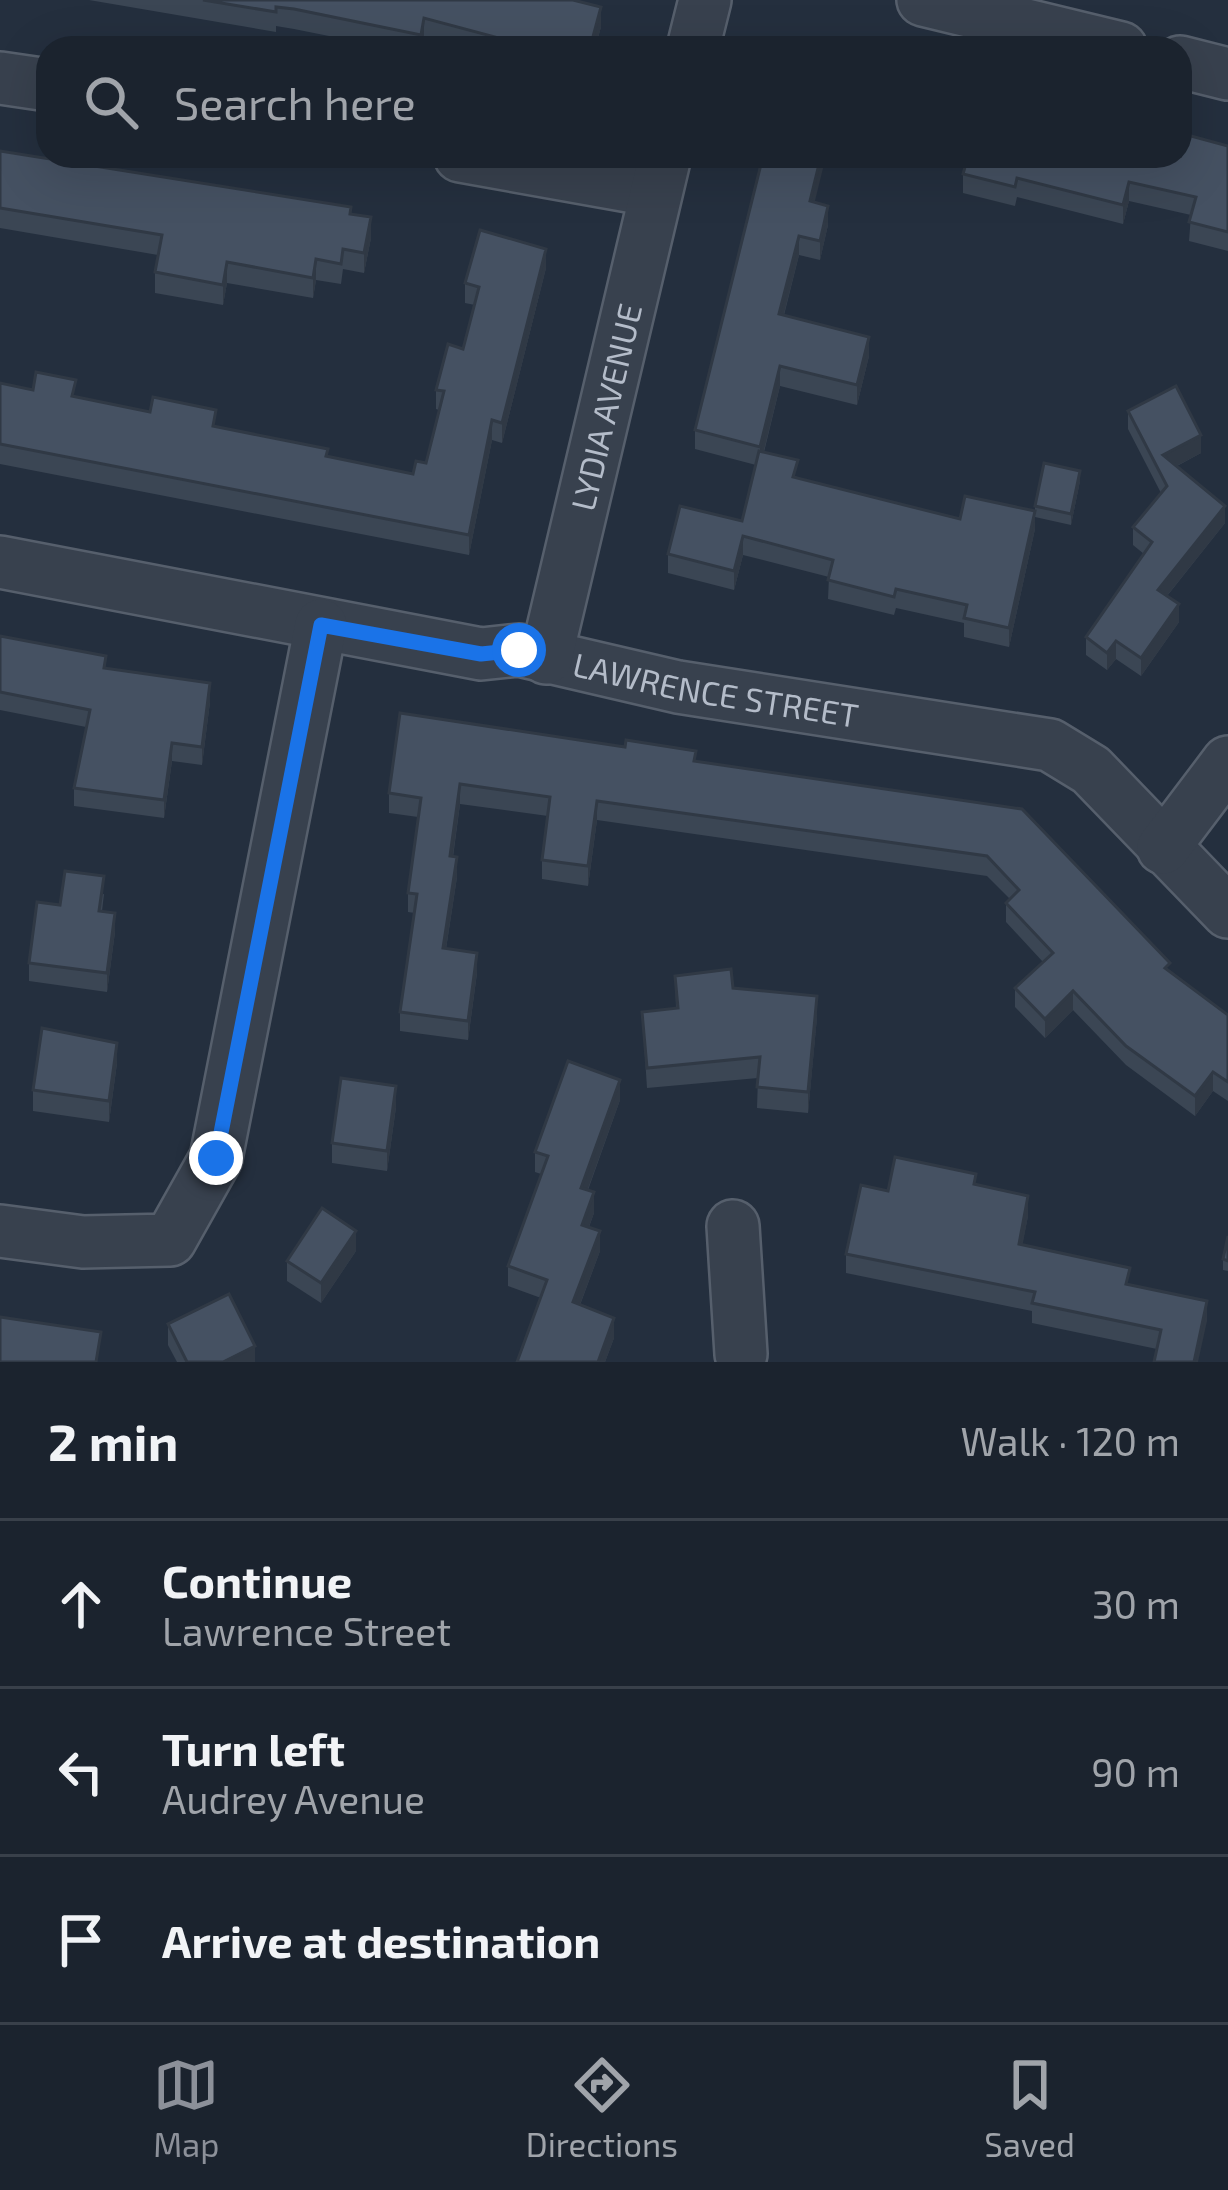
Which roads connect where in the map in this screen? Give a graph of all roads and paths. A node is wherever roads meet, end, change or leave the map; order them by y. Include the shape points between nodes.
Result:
1 (705, 0) edge
2 (923, 0) edge
3 (696, 36) edge
4 (1072, 36) edge
5 (1192, 65) edge
6 (1228, 74) edge
7 (0, 78) edge
8 (36, 83) edge
9 (593, 168) edge
10 (660, 174) edge
11 (0, 562) edge
12 (321, 625) junction
13 (546, 658) junction
14 (1228, 762) edge
15 (1162, 848) junction
16 (1228, 912) edge
17 (733, 1226) dead end
18 (0, 1232) edge
19 (749, 1359) edge

1 - 3 street
2 - 4 street
5 - 6 street
7 - 8 street
9 - 10 street
10 - 13 street, LYDIA AVENUE
11 - 12 street, LAWRENCE STREET
12 - 13 street, LAWRENCE STREET
12 - 18 street via 216,1158 170,1240 83,1242
13 - 15 street, LAWRENCE STREET via 678,686 1025,737 1091,770
14 - 15 street
15 - 16 street, LAWRENCE STREET
17 - 19 street

